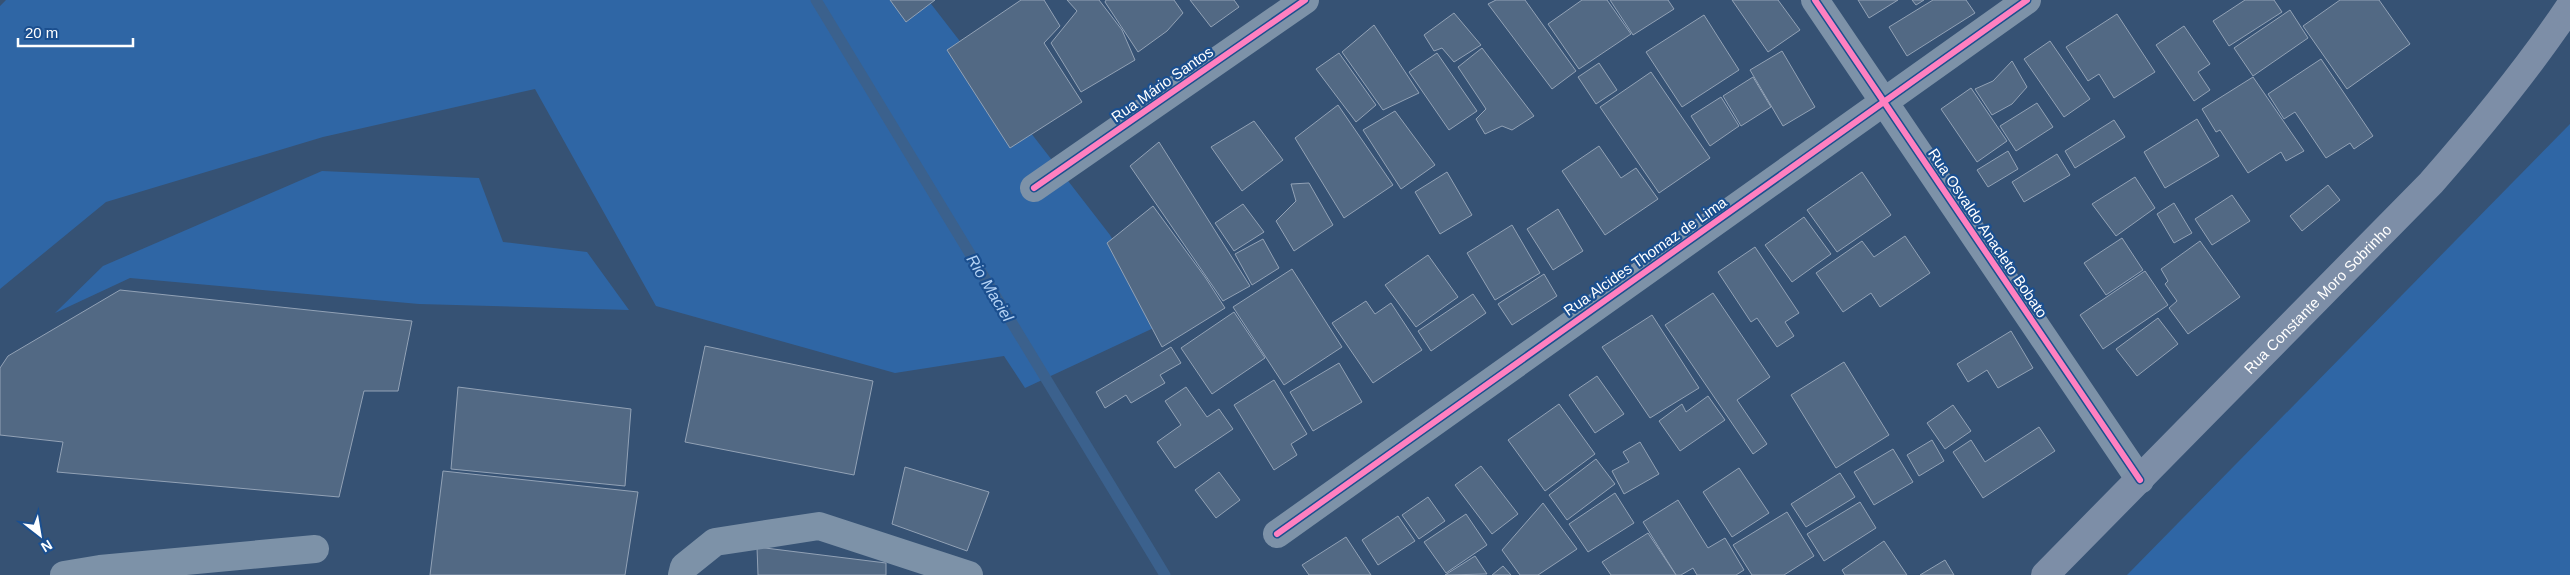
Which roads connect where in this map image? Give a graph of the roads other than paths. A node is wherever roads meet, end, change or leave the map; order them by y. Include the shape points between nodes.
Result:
1 (1305, 0) edge
2 (1815, 0) edge
3 (2027, 0) edge
4 (2570, 6) edge
5 (1884, 102) junction
6 (1034, 188) dead end
7 (2140, 480) junction
8 (1277, 534) dead end
9 (315, 549) dead end
10 (64, 575) edge
11 (682, 575) edge
12 (969, 575) edge
13 (2045, 575) edge

1 - 6 street, Rua Mário Santos
2 - 5 street, Rua Osvaldo Anacleto Bobato
3 - 5 street, Rua Alcides Thomaz de Lima
4 - 7 main road, Rua Constante Moro Sobrinho via 2485,123 2431,183
5 - 7 street, Rua Osvaldo Anacleto Bobato
5 - 8 street, Rua Alcides Thomaz de Lima
7 - 13 main road, Rua Constante Moro Sobrinho
9 - 10 street
11 - 12 street via 684,567 715,542 820,526

